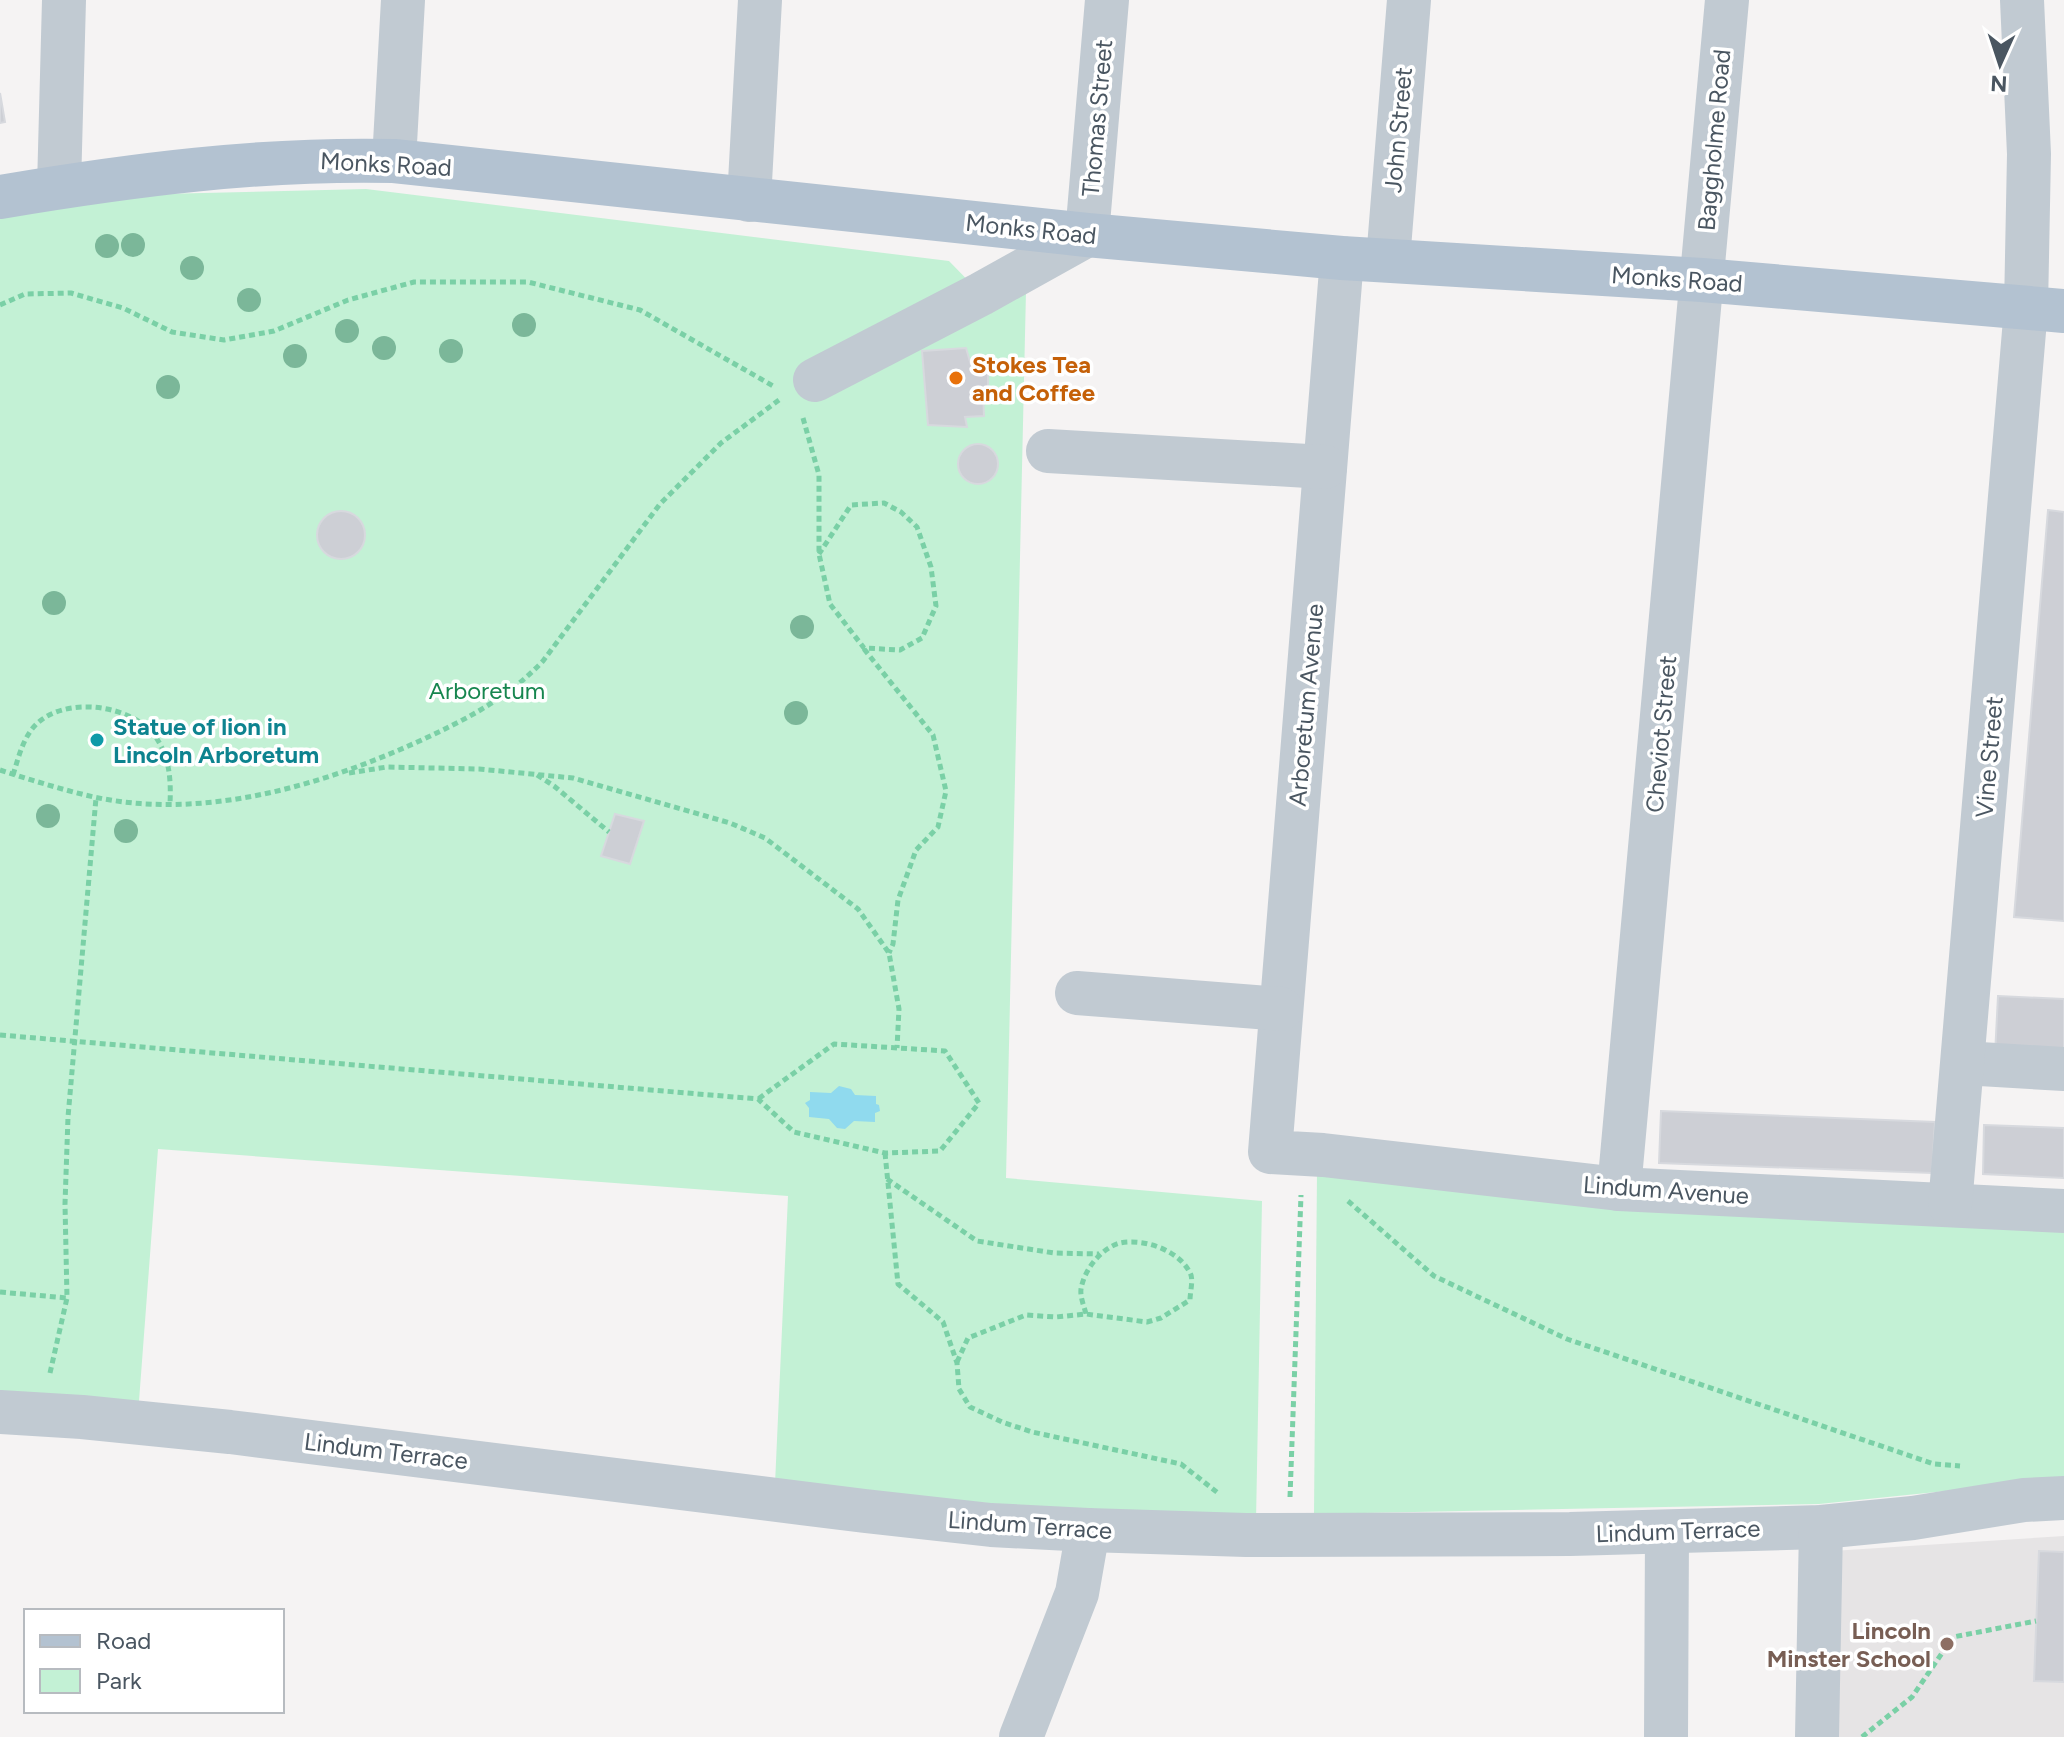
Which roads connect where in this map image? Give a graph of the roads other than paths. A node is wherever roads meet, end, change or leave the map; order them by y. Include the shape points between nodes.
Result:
1 (64, 0) edge
2 (403, 0) edge
3 (760, 0) edge
4 (1107, 0) edge
5 (1409, 0) edge
6 (1727, 0) edge
7 (2022, 0) edge
8 (394, 161) junction
9 (59, 187) junction
10 (0, 197) edge
11 (749, 200) junction
12 (1087, 235) junction
13 (1342, 258) junction
14 (1388, 260) junction
15 (1702, 280) junction
16 (2045, 310) edge
17 (801, 388) road end
18 (1048, 451) dead end
19 (1325, 467) junction
20 (1077, 993) dead end
21 (1281, 1009) junction
22 (1963, 1063) junction
23 (2064, 1069) edge
24 (1298, 1154) joint
25 (1619, 1189) junction
26 (1950, 1205) junction
27 (2064, 1211) edge
28 (0, 1412) edge
29 (2064, 1498) edge
30 (1821, 1527) junction
31 (1088, 1530) junction
32 (1667, 1532) junction
33 (1021, 1737) edge
34 (1666, 1737) edge
35 (1817, 1737) edge

1 - 9 street
2 - 8 street
3 - 11 street
4 - 12 street, Thomas Street
5 - 14 street, John Street
6 - 15 street, Baggholme Road
7 - 16 street, Vine Street via 2029,154
8 - 9 main road, Monks Road via 228,165
8 - 11 main road, Monks Road
9 - 10 main road, Monks Road
11 - 12 main road, Monks Road
12 - 13 main road, Monks Road
12 - 17 street
13 - 14 main road, Monks Road
13 - 19 street, Arboretum Avenue
14 - 15 main road, Monks Road
15 - 16 main road, Monks Road
15 - 25 street, Cheviot Street
16 - 22 street, Vine Street
18 - 19 street
19 - 21 street, Arboretum Avenue
20 - 21 street
21 - 24 street, Arboretum Avenue
22 - 23 street
22 - 26 street, Vine Street
24 - 25 street, Lindum Avenue
25 - 26 street, Lindum Avenue
26 - 27 street, Lindum Avenue
28 - 31 street, Lindum Terrace via 230,1432 991,1525
29 - 30 street, Lindum Terrace
30 - 32 street, Lindum Terrace
30 - 35 street
31 - 32 street, Lindum Terrace via 1246,1535
31 - 33 street via 1077,1593
32 - 34 street

